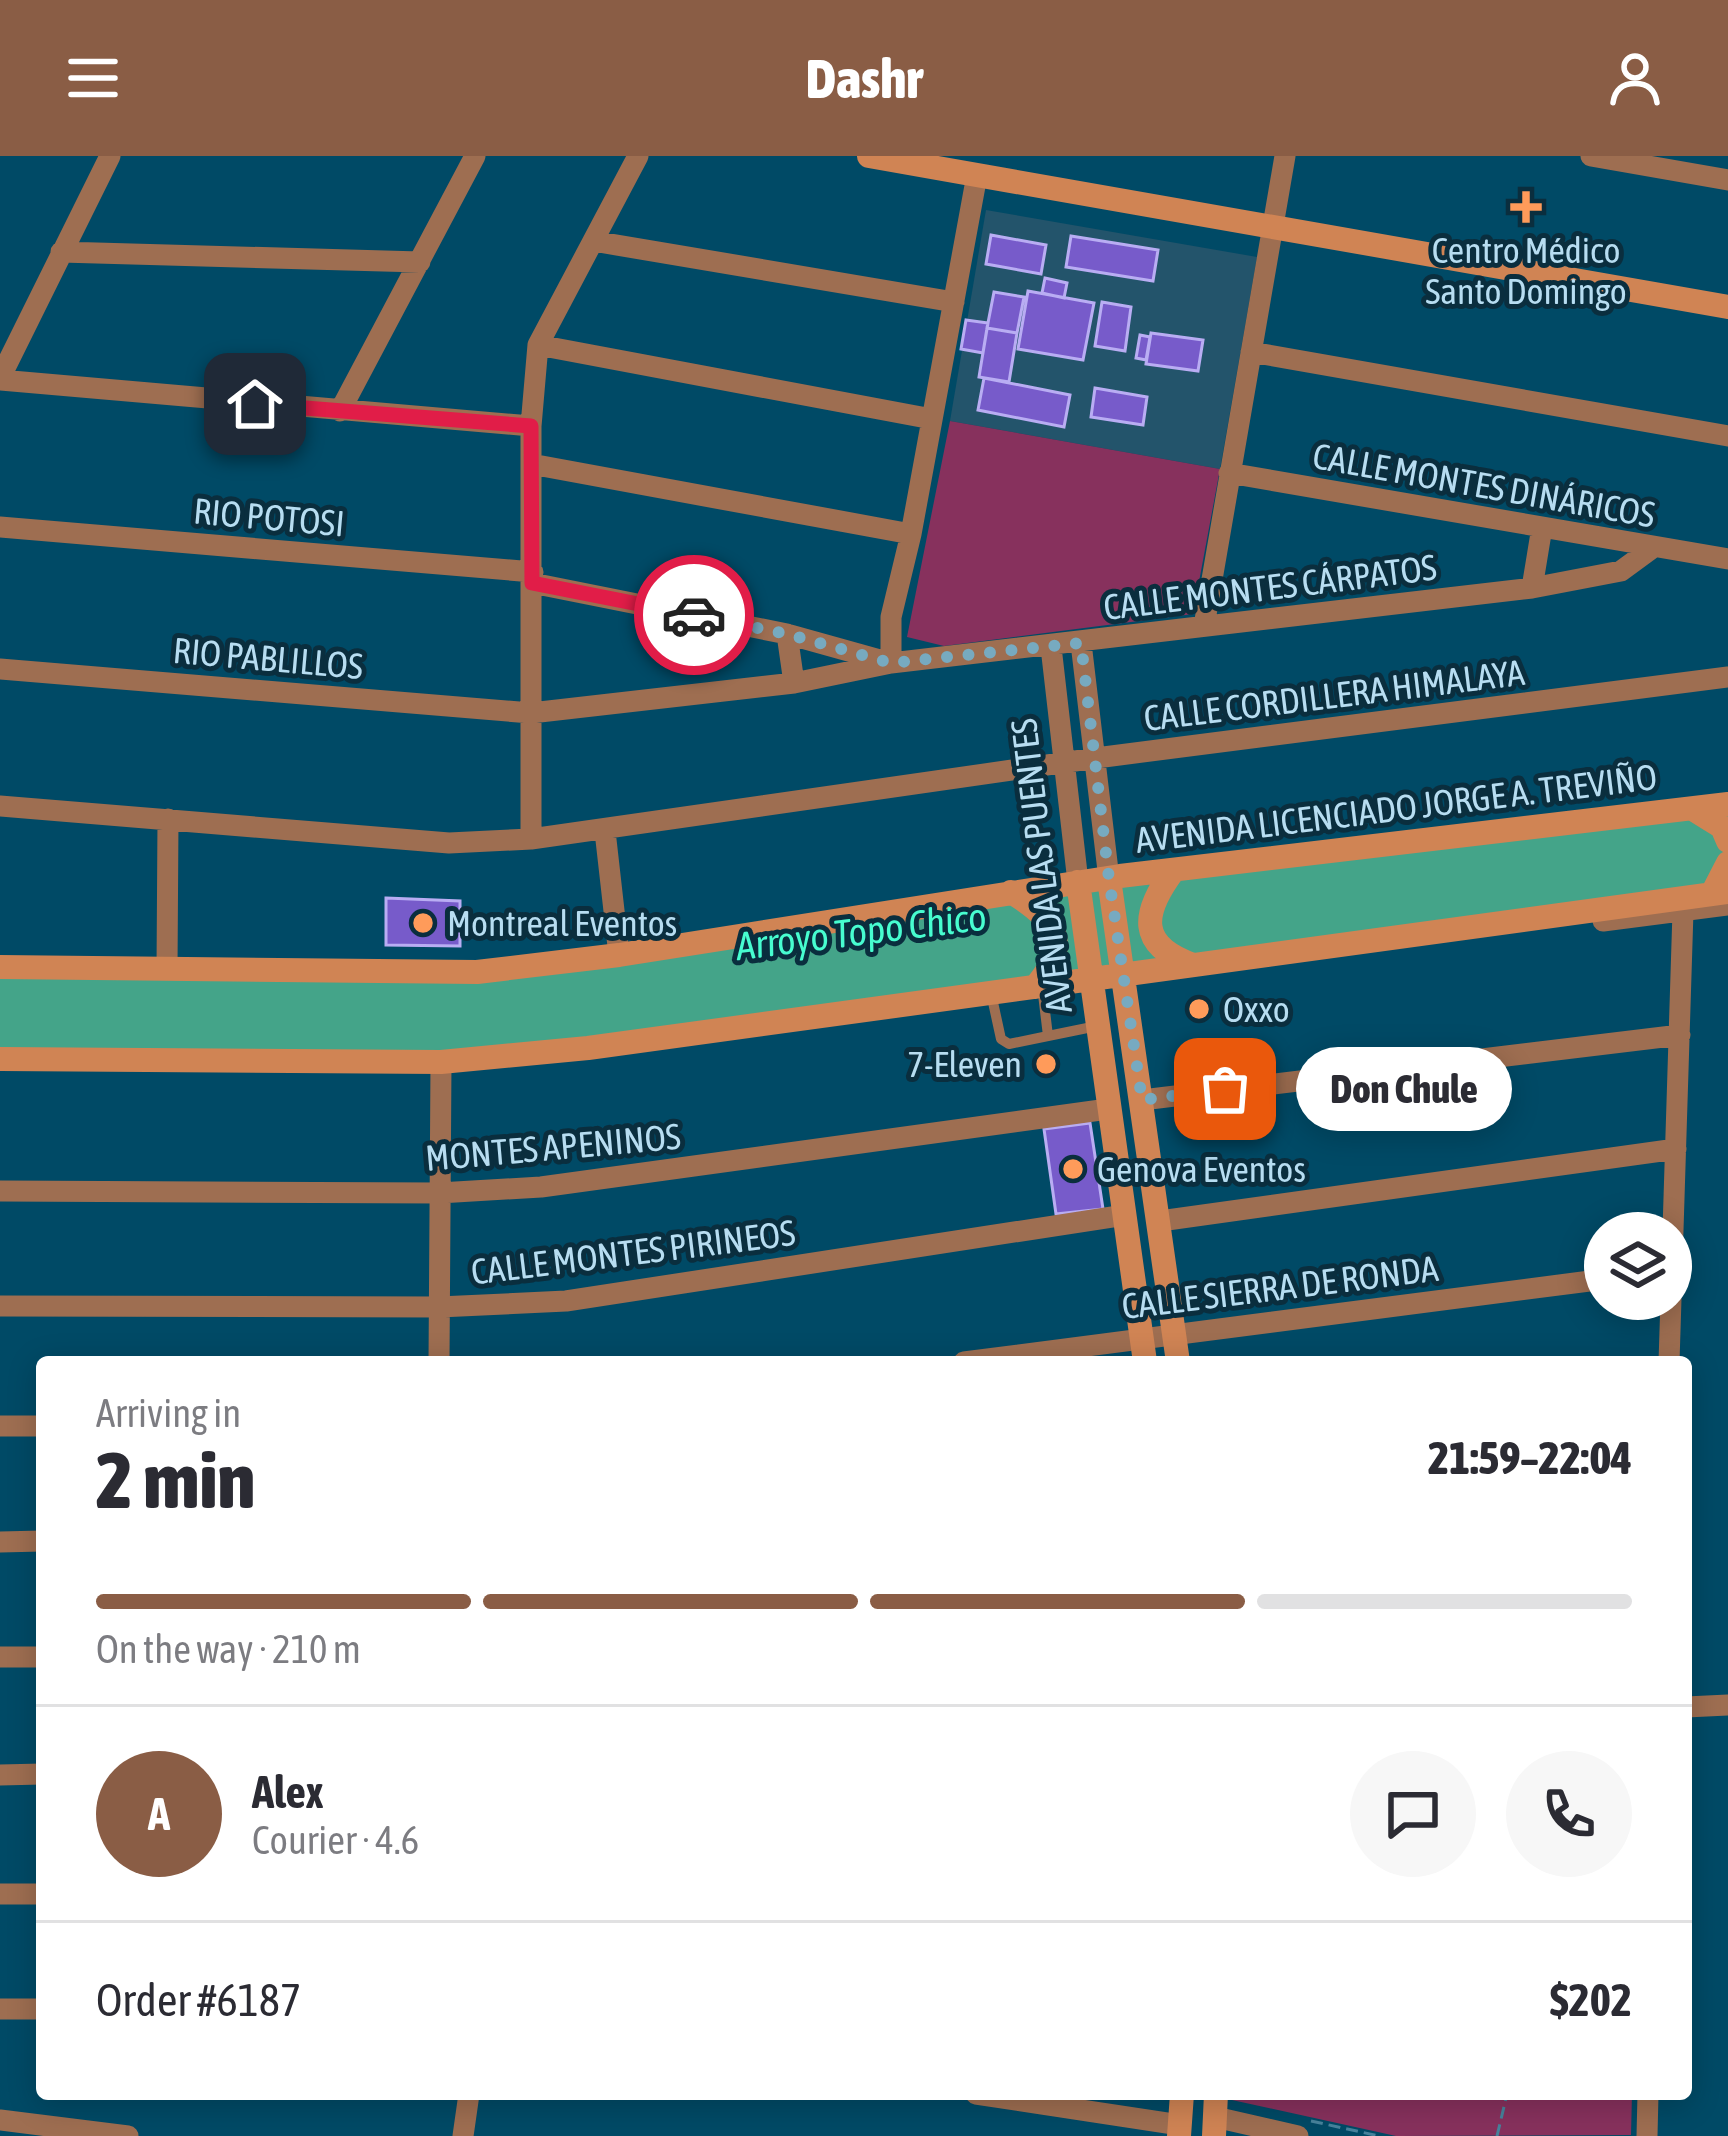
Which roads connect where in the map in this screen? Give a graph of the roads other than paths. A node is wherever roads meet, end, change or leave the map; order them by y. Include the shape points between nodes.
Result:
1 (110, 156) edge
2 (475, 156) edge
3 (638, 156) edge
4 (869, 156) edge
5 (1285, 156) edge
6 (1591, 156) edge
7 (977, 175) junction
8 (1728, 181) edge
9 (1273, 228) junction
10 (593, 241) junction
11 (61, 252) junction
12 (420, 262) junction
13 (954, 302) junction
14 (1728, 307) edge
15 (538, 345) junction
16 (1252, 352) junction
17 (0, 379) edge
18 (340, 411) junction
19 (932, 419) junction
20 (531, 426) junction
21 (1728, 436) edge
22 (531, 464) junction
23 (1229, 473) junction
24 (0, 527) edge
25 (1542, 527) junction
26 (911, 534) junction
27 (1651, 549) junction
28 (1728, 560) edge
29 (532, 578) junction
30 (1532, 588) junction
31 (1204, 626) junction
32 (787, 634) junction
33 (1081, 643) junction
34 (1051, 647) junction
35 (891, 663) junction
36 (0, 669) edge
37 (1728, 677) edge
38 (794, 683) junction
39 (531, 713) junction
40 (1096, 758) junction
41 (1065, 763) junction
42 (1728, 786) edge
43 (0, 806) edge
44 (1710, 810) edge
45 (168, 819) junction
46 (1505, 827) junction
47 (605, 831) junction
48 (531, 839) junction
49 (1728, 841) edge
50 (1173, 871) junction
51 (1723, 887) edge
52 (1111, 890) junction
53 (1011, 892) junction
54 (1080, 893) junction
55 (1684, 911) junction
56 (1448, 932) junction
57 (619, 955) junction
58 (1185, 963) junction
59 (0, 967) edge
60 (167, 969) junction
61 (1123, 971) junction
62 (1090, 975) junction
63 (1041, 982) junction
64 (991, 993) junction
65 (1097, 1026) junction
66 (1680, 1035) junction
67 (1048, 1036) junction
68 (0, 1059) edge
69 (441, 1062) junction
70 (1142, 1100) junction
71 (1108, 1109) junction
72 (1676, 1149) junction
73 (0, 1191) edge
74 (439, 1193) junction
75 (1673, 1212) edge
76 (1125, 1214) junction
77 (1160, 1221) junction
78 (1584, 1282) edge
79 (0, 1306) edge
80 (439, 1306) junction
81 (1670, 1320) edge
82 (1173, 1332) junction
83 (1144, 1349) edge
84 (439, 1356) edge
85 (1047, 1356) edge
86 (1177, 1356) edge
87 (1669, 1356) edge
88 (0, 1426) edge
89 (36, 1426) edge
90 (36, 1541) edge
91 (0, 1542) edge
92 (0, 1658) edge
93 (36, 1658) edge
94 (1728, 1705) edge
95 (1692, 1707) edge
96 (36, 1774) edge
97 (0, 1775) edge
98 (0, 1894) edge
99 (36, 1894) edge
100 (0, 2009) edge
101 (36, 2009) edge
102 (468, 2100) edge
103 (1010, 2100) edge
104 (1182, 2100) edge
105 (1642, 2100) edge
106 (1215, 2116) edge
107 (0, 2120) edge
108 (1179, 2130) edge
109 (128, 2136) edge
110 (463, 2136) edge
111 (1298, 2136) edge
112 (1647, 2136) edge

1 - 11 street
2 - 12 street
3 - 10 street
4 - 7 main road
5 - 9 street
6 - 8 street
7 - 9 main road
7 - 13 street
9 - 14 main road
9 - 16 street
10 - 13 street
10 - 15 street
11 - 12 street
11 - 17 street
12 - 18 street
13 - 19 street
15 - 19 street
15 - 20 street
16 - 21 street
16 - 23 street
17 - 18 street
18 - 20 street
19 - 26 street
20 - 22 street
22 - 26 street
22 - 29 street
23 - 25 street, CALLE MONTES DINÁRICOS
23 - 31 street
24 - 29 street, RIO POTOSI
25 - 27 street, CALLE MONTES DINÁRICOS
25 - 30 street
26 - 35 street via 891,617
27 - 28 street, CALLE MONTES DINÁRICOS
27 - 30 street, CALLE MONTES CÁRPATOS via 1621,571
29 - 32 street, RIO POTOSI
29 - 39 street
30 - 31 street, CALLE MONTES CÁRPATOS
31 - 33 street, CALLE MONTES CÁRPATOS
32 - 35 street, RIO POTOSI
32 - 38 street
33 - 34 street, CALLE MONTES CÁRPATOS
33 - 40 street, AVENIDA LAS PUENTES
34 - 35 street, CALLE MONTES CÁRPATOS
34 - 41 street, AVENIDA LAS PUENTES
35 - 38 street, CALLE MONTES CÁRPATOS
36 - 39 street, RIO PABLILLOS
37 - 40 street, CALLE CORDILLERA HIMALAYA
38 - 39 street, CALLE MONTES CÁRPATOS
39 - 48 street
40 - 41 street, CALLE CORDILLERA HIMALAYA
40 - 52 street, AVENIDA LAS PUENTES
41 - 47 street, CALLE CORDILLERA HIMALAYA
41 - 54 street, AVENIDA LAS PUENTES
42 - 46 main road
43 - 45 street, CALLE CORDILLERA HIMALAYA
44 - 46 main road, AVENIDA LICENCIADO JORGE A. TREVIÑO
44 - 49 main road
45 - 48 street, CALLE CORDILLERA HIMALAYA via 449,843
45 - 60 street
46 - 50 main road, AVENIDA LICENCIADO JORGE A. TREVIÑO
47 - 48 street, CALLE CORDILLERA HIMALAYA
47 - 57 street
50 - 52 main road, AVENIDA LICENCIADO JORGE A. TREVIÑO
50 - 58 main road via 1149,927
51 - 55 street
51 - 56 main road
52 - 54 main road, AVENIDA LICENCIADO JORGE A. TREVIÑO
52 - 61 main road, AVENIDA LAS PUENTES
53 - 54 main road, AVENIDA LICENCIADO JORGE A. TREVIÑO
53 - 57 main road, AVENIDA LICENCIADO JORGE A. TREVIÑO
53 - 63 main road via 1040,910 1054,931
54 - 62 main road, AVENIDA LAS PUENTES
55 - 56 street via 1471,936
55 - 66 street
56 - 58 main road
57 - 60 main road, AVENIDA LICENCIADO JORGE A. TREVIÑO via 477,971
58 - 61 main road
59 - 60 main road, AVENIDA LICENCIADO JORGE A. TREVIÑO
61 - 62 main road
61 - 70 main road, AVENIDA LAS PUENTES
62 - 63 main road
62 - 65 main road, AVENIDA LAS PUENTES
63 - 64 main road
63 - 67 lane
64 - 67 lane via 1004,1042
64 - 69 main road
65 - 67 lane
65 - 71 main road, AVENIDA LAS PUENTES
66 - 70 street
66 - 72 street
68 - 69 main road
69 - 74 street
70 - 77 main road, AVENIDA LAS PUENTES
71 - 74 street, MONTES APENINOS via 600,1182
71 - 76 main road, AVENIDA LAS PUENTES
72 - 75 street
72 - 77 street
73 - 74 street, MONTES APENINOS
74 - 80 street
76 - 80 street, CALLE MONTES PIRINEOS via 642,1292
76 - 83 main road, AVENIDA LAS PUENTES
77 - 82 main road, AVENIDA LAS PUENTES
78 - 82 street, CALLE SIERRA DE RONDA
79 - 80 street, CALLE MONTES PIRINEOS
80 - 84 street
81 - 87 street
82 - 83 street, CALLE SIERRA DE RONDA
82 - 86 main road, AVENIDA LAS PUENTES
83 - 85 street, CALLE SIERRA DE RONDA
88 - 89 street
90 - 91 street
92 - 93 street
94 - 95 street
96 - 97 street
98 - 99 street
100 - 101 street
102 - 110 street
103 - 108 street
104 - 108 main road
105 - 112 street
106 - 111 street
107 - 109 street

